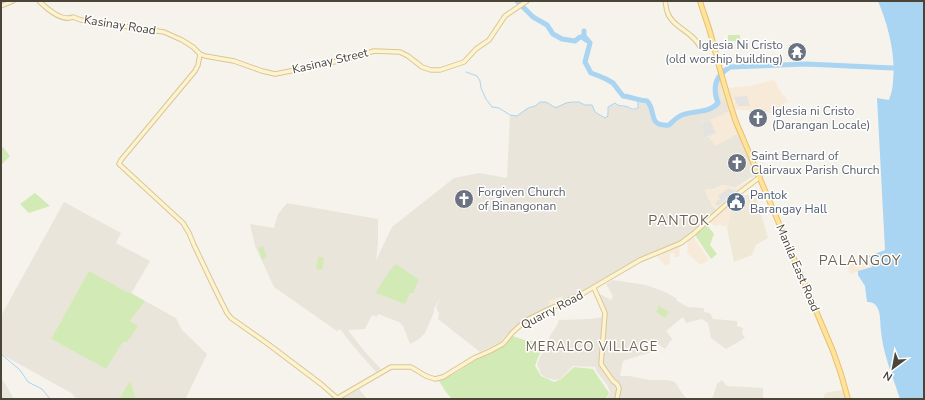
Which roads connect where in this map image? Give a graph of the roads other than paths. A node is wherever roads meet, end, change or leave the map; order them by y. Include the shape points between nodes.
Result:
1 (13, 1) edge
2 (39, 1) edge
3 (526, 1) edge
4 (666, 1) edge
5 (700, 1) edge
6 (1, 6) edge
7 (714, 45) junction
8 (200, 54) junction
9 (760, 177) junction
10 (594, 288) junction
11 (337, 399) edge
12 (618, 399) edge
13 (848, 399) edge

1 - 6 street
2 - 8 street, Kasinay Road via 49,10 66,18 73,16 81,20 164,32 182,40
3 - 8 street, Kasinay Street via 505,16 489,40 464,62 440,70 422,67 400,52 374,51 274,74 234,61
4 - 7 street via 667,12 674,22 696,40 700,47
5 - 7 main road, Manila East Road
7 - 9 main road, Manila East Road via 736,122
8 - 11 street via 195,71 119,164 183,223 231,318 317,381
9 - 10 street, Quarry Road via 681,243 640,260
9 - 13 main road, Manila East Road via 833,351
10 - 11 street, Quarry Road via 525,321 502,344 443,377 435,379 411,367 391,367
10 - 12 street via 605,313 601,364 618,384

